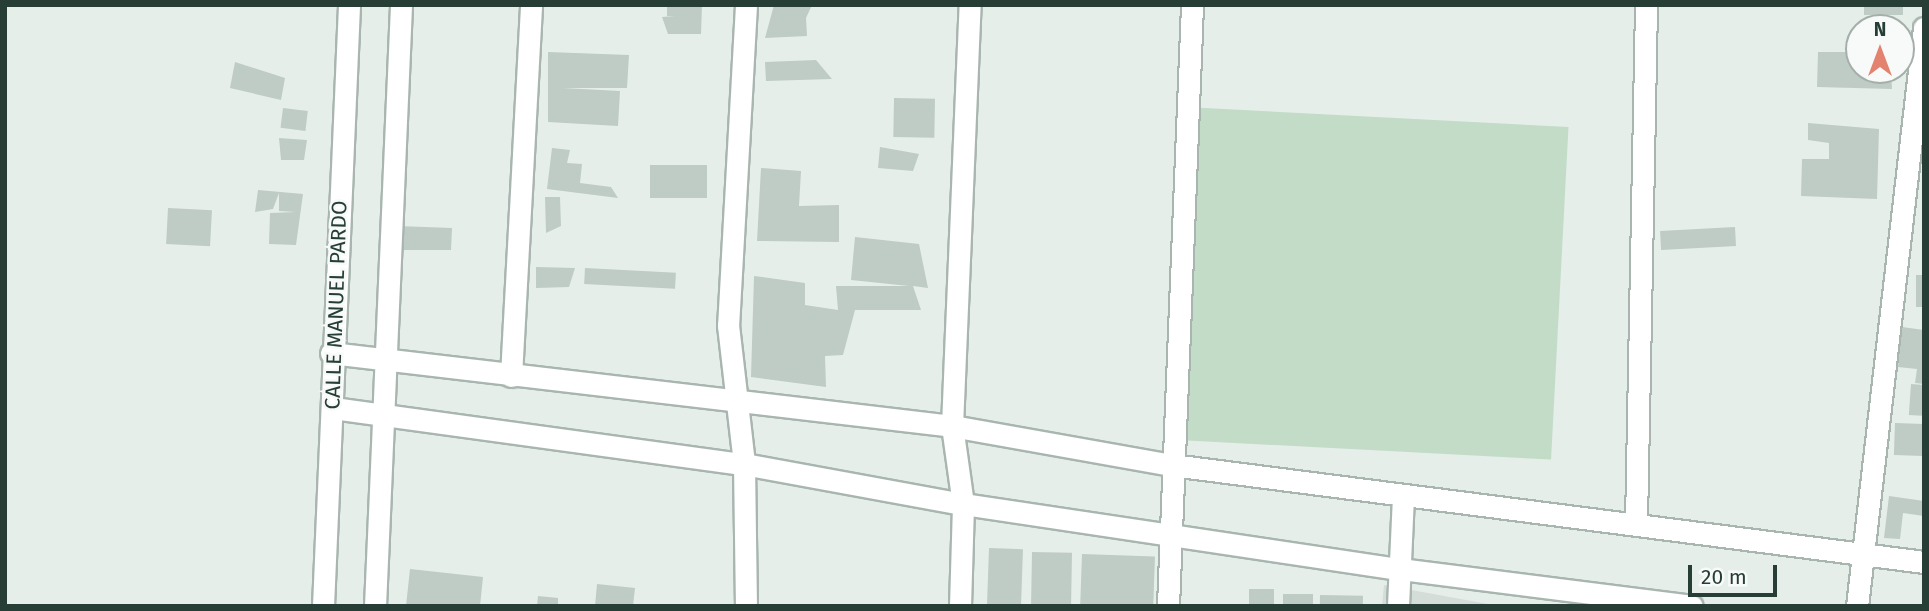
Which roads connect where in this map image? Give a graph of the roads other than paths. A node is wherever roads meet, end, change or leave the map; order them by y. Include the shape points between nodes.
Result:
1 (349, 5) edge
2 (401, 5) edge
3 (531, 5) edge
4 (746, 5) edge
5 (970, 5) edge
6 (1192, 5) edge
7 (1646, 5) edge
8 (1924, 28) edge
9 (331, 353) junction
10 (386, 359) junction
11 (511, 376) junction
12 (738, 403) junction
13 (333, 408) junction
14 (386, 413) junction
15 (952, 426) junction
16 (744, 464) junction
17 (1172, 465) junction
18 (1403, 495) junction
19 (963, 504) junction
20 (1636, 522) junction
21 (1170, 535) junction
22 (1864, 553) junction
23 (1924, 562) edge
24 (1400, 569) junction
25 (323, 606) edge
26 (375, 606) edge
27 (746, 606) edge
28 (960, 606) edge
29 (1168, 606) edge
30 (1398, 606) edge
31 (1692, 606) edge
32 (1857, 606) edge

1 - 9 street, CALLE MANUEL PARDO
2 - 10 street
3 - 11 street
4 - 12 street via 728,325
5 - 15 street
6 - 17 street
7 - 20 street
8 - 22 street
9 - 10 street
9 - 13 street, CALLE MANUEL PARDO
10 - 11 street
10 - 14 street
11 - 12 street
12 - 15 street
12 - 16 street
13 - 14 street
13 - 25 street, CALLE MANUEL PARDO
14 - 16 street
14 - 26 street
15 - 17 street
15 - 19 street
16 - 19 street
16 - 27 street
17 - 18 street
17 - 21 street
18 - 20 street
18 - 24 street
19 - 21 street
19 - 28 street
20 - 22 street
21 - 24 street
21 - 29 street
22 - 23 street
22 - 32 street
24 - 30 street
24 - 31 street

